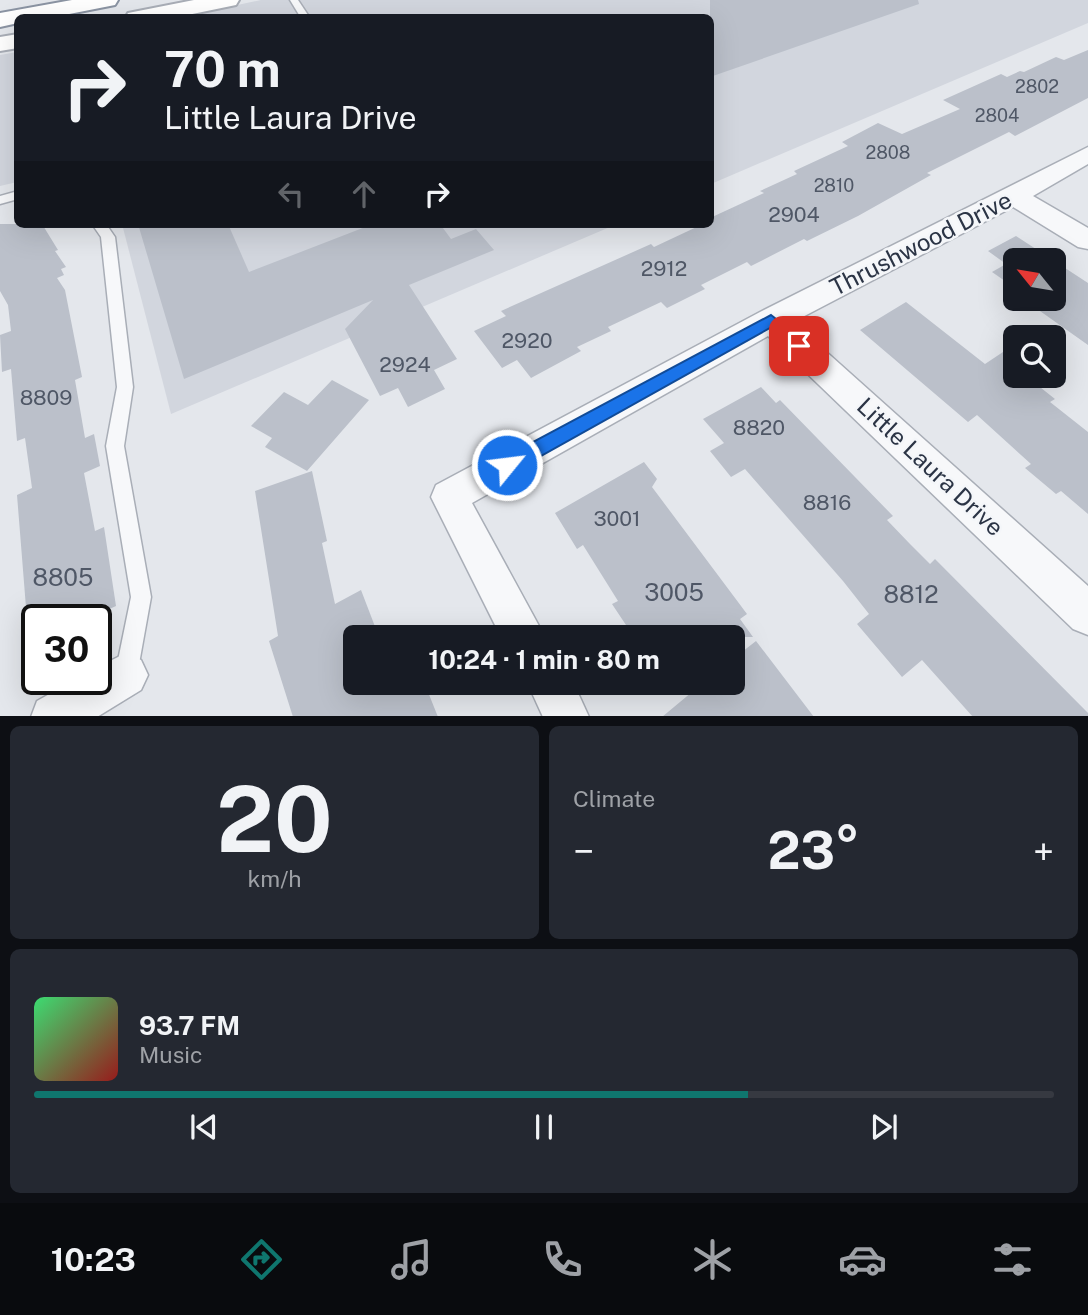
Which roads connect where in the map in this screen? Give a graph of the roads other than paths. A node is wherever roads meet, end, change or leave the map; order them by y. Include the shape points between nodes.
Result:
1 (107, 0) edge
2 (228, 0) edge
3 (64, 14) edge
4 (156, 14) edge
5 (1088, 154) edge
6 (1014, 196) junction
7 (102, 228) edge
8 (1088, 240) edge
9 (771, 320) junction
10 (1088, 614) edge
11 (518, 625) edge
12 (126, 675) joint
13 (556, 695) edge
14 (53, 716) edge
15 (567, 716) edge

1 - 3 main road
2 - 4 main road
5 - 6 street, Thrushwood Drive
6 - 8 street
6 - 9 street, Thrushwood Drive
7 - 12 lane via 108,237 125,387 115,446 141,597
9 - 10 street, Little Laura Drive
9 - 11 street, Thrushwood Drive via 449,497
12 - 14 street
13 - 15 street

